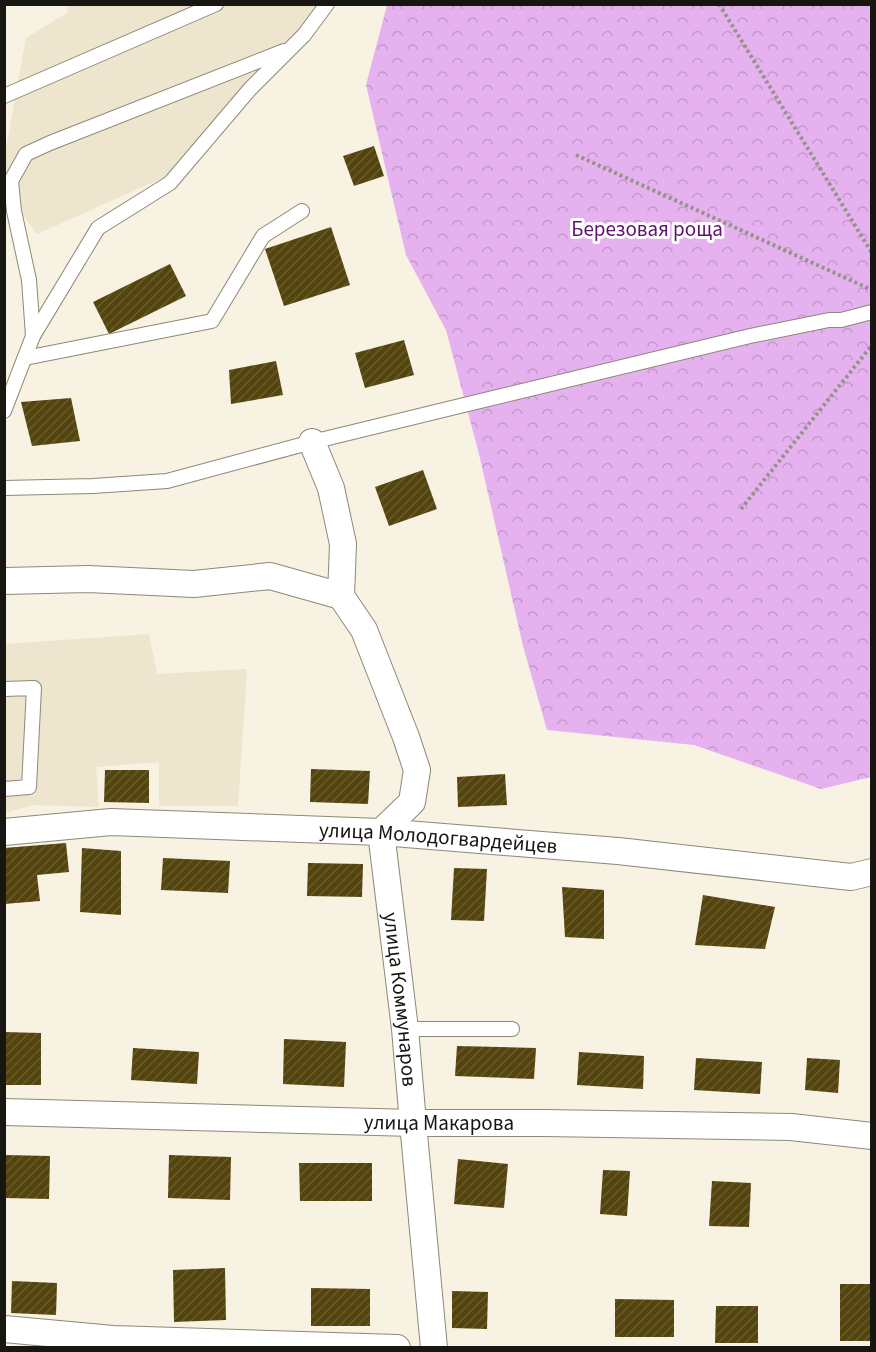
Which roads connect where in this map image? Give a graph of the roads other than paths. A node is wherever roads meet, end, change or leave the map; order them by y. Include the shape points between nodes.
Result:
1 (216, 4) edge
2 (327, 4) edge
3 (291, 48) junction
4 (4, 96) edge
5 (302, 211) dead end
6 (872, 312) edge
7 (33, 336) junction
8 (25, 357) junction
9 (4, 411) edge
10 (312, 442) junction
11 (4, 488) edge
12 (4, 581) edge
13 (341, 596) junction
14 (4, 689) edge
15 (4, 789) edge
16 (4, 832) edge
17 (381, 832) junction
18 (872, 872) edge
19 (405, 1029) junction
20 (512, 1029) dead end
21 (4, 1112) edge
22 (413, 1123) junction
23 (872, 1136) edge
24 (4, 1329) edge
25 (397, 1347) edge
26 (434, 1347) edge

1 - 4 lane
2 - 3 lane
3 - 7 lane via 250,89 170,183 98,228
3 - 7 lane via 26,154 11,181 29,280
5 - 8 lane via 262,237 212,321
6 - 10 lane via 750,336
7 - 8 lane
8 - 9 lane
10 - 11 lane via 167,481
10 - 13 street via 331,488 343,544
12 - 13 street via 88,579 194,584 270,576
13 - 17 street via 364,630 417,771 412,802
14 - 15 lane via 34,688 29,787
16 - 17 street, улица Молодогвардейцев via 111,822
17 - 18 street, улица Молодогвардейцев via 618,851 851,877
17 - 19 street, улица Коммунаров
19 - 20 lane
19 - 22 street, улица Коммунаров
21 - 22 street, улица Макарова
22 - 23 street, улица Макарова via 791,1127
22 - 26 street, улица Коммунаров
24 - 25 street via 113,1338

